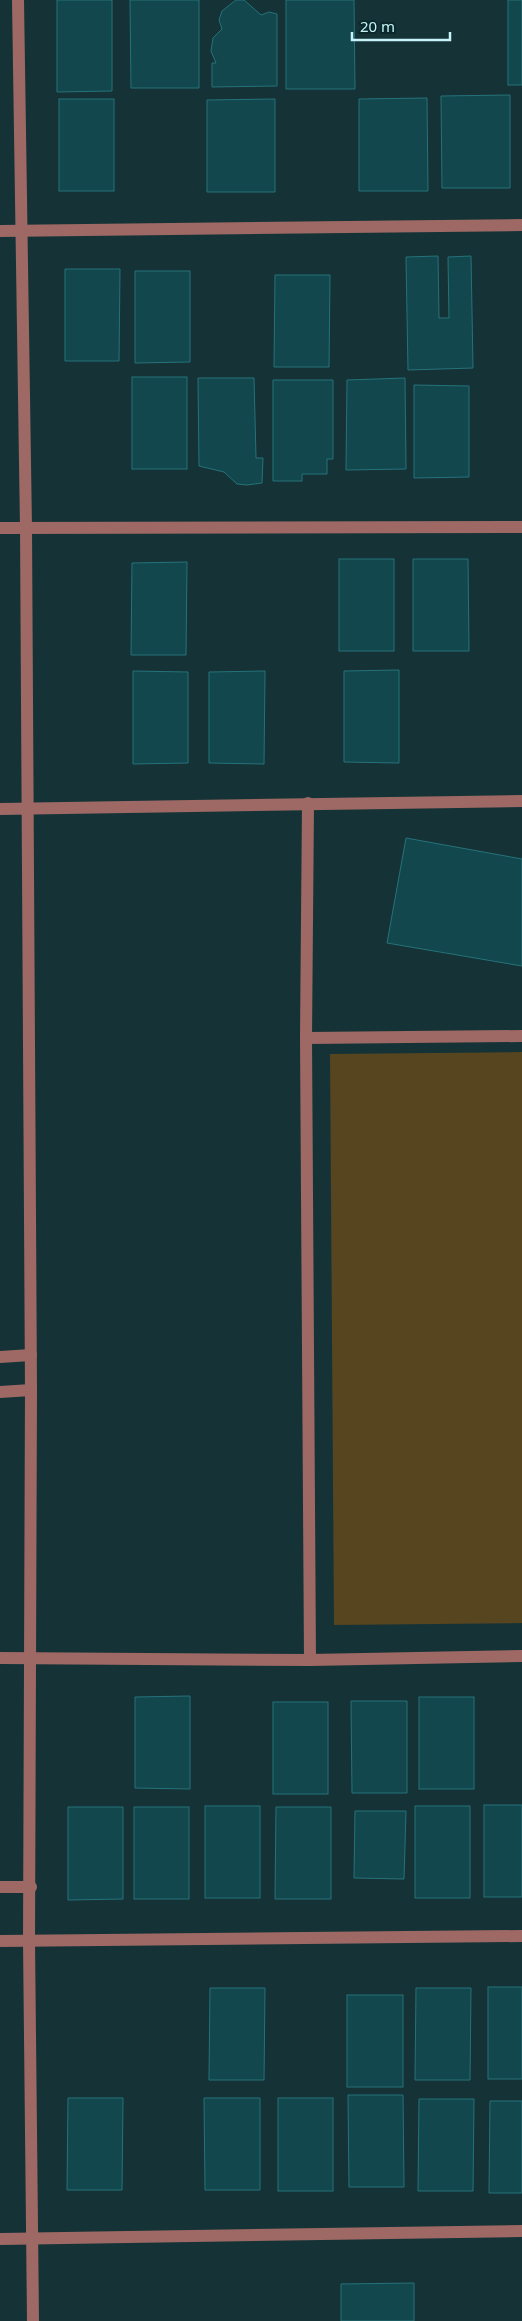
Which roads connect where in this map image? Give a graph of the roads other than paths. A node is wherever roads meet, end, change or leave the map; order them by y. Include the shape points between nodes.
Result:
1 (18, 0) edge
2 (522, 225) edge
3 (22, 229) junction
4 (0, 230) edge
5 (522, 527) edge
6 (0, 528) edge
7 (26, 528) junction
8 (522, 801) edge
9 (308, 804) junction
10 (26, 808) junction
11 (0, 809) edge
12 (522, 1036) edge
13 (306, 1038) junction
14 (31, 1355) junction
15 (0, 1357) edge
16 (31, 1390) junction
17 (0, 1392) edge
18 (522, 1656) edge
19 (0, 1658) edge
20 (31, 1658) junction
21 (310, 1660) junction
22 (30, 1886) junction
23 (0, 1887) edge
24 (522, 1936) edge
25 (0, 1941) edge
26 (29, 1941) junction
27 (522, 2232) edge
28 (34, 2238) junction
29 (0, 2239) edge
30 (33, 2321) edge

1 - 3 street
2 - 3 street
3 - 4 street
3 - 7 street
5 - 7 street
6 - 7 street
7 - 10 street
8 - 9 street
9 - 10 street
9 - 13 street
10 - 11 street
10 - 14 street
12 - 13 street
13 - 21 street
14 - 15 street
14 - 16 street
16 - 17 street
16 - 20 street
18 - 21 street
19 - 20 street
20 - 21 street
20 - 22 street
22 - 23 street
22 - 26 street
24 - 26 street
25 - 26 street
26 - 28 street
27 - 28 street
28 - 29 street
28 - 30 street

